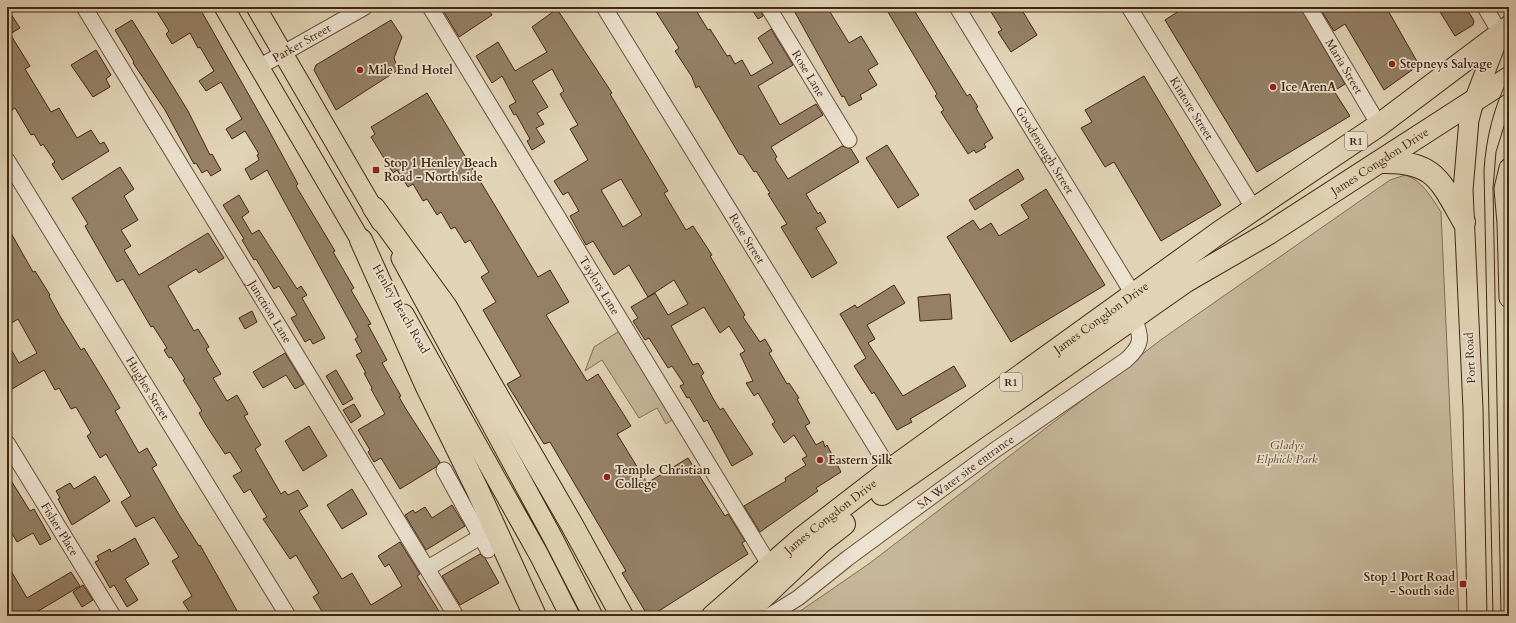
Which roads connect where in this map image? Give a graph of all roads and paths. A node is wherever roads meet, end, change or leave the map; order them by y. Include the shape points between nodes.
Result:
1 (84, 7) edge
2 (224, 7) edge
3 (256, 7) edge
4 (365, 7) edge
5 (430, 7) edge
6 (604, 7) edge
7 (768, 7) edge
8 (957, 7) edge
9 (1129, 7) edge
10 (1309, 7) edge
11 (1484, 7) edge
12 (1506, 36) edge
13 (283, 52) junction
14 (259, 66) junction
15 (1509, 78) edge
16 (1474, 101) junction
17 (1380, 124) junction
18 (849, 140) dead end
19 (7, 160) edge
20 (1380, 162) junction
21 (1509, 168) edge
22 (374, 208) junction
23 (1254, 209) junction
24 (1508, 219) edge
25 (1464, 222) junction
26 (1268, 233) junction
27 (361, 240) junction
28 (1509, 298) edge
29 (1136, 308) junction
30 (7, 443) edge
31 (444, 470) dead end
32 (894, 476) junction
33 (769, 564) junction
34 (428, 568) junction
35 (113, 616) edge
36 (288, 616) edge
37 (456, 616) edge
38 (535, 616) edge
39 (570, 616) edge
40 (593, 616) edge
41 (622, 616) edge
42 (713, 616) edge
43 (744, 616) edge
44 (769, 616) edge
45 (1477, 616) edge

1 - 34 street, Junction Lane
2 - 14 main road, Henley Beach Road
3 - 13 main road, Henley Beach Road
4 - 13 street, Parker Street
5 - 33 street, Taylors Lane
6 - 32 street, Rose Street
7 - 18 street, Rose Lane
8 - 29 street, Goodenough Street
9 - 23 street, Kintore Street
10 - 17 street, Maria Street
11 - 12 street
12 - 16 main road, Port Road
12 - 17 highway, James Congdon Drive / R1
13 - 14 street, Parker Street
13 - 22 main road, Henley Beach Road
14 - 27 main road, Henley Beach Road
15 - 16 highway, R1
16 - 20 highway, James Congdon Drive / R1
16 - 25 main road, Port Road via 1463,190
17 - 23 highway, James Congdon Drive / R1
19 - 36 street, Hughes Street
20 - 25 highway via 1399,162 1428,170 1441,183
20 - 26 highway, James Congdon Drive / R1
21 - 24 main road via 1504,189
22 - 40 main road, Henley Beach Road
22 - 41 highway via 446,307
23 - 26 highway
23 - 29 highway, James Congdon Drive / R1
24 - 28 main road
25 - 45 main road, Port Road via 1473,409
26 - 29 highway, James Congdon Drive / R1
27 - 38 highway
27 - 39 main road, Henley Beach Road via 539,554
29 - 32 highway, James Congdon Drive / R1
29 - 44 street, SA Water site entrance via 1140,342 1132,355 995,450 798,598
30 - 35 street, Fisher Place
31 - 34 street via 484,544
32 - 33 highway, James Congdon Drive / R1
32 - 43 highway, James Congdon Drive / R1
33 - 42 highway, James Congdon Drive / R1
34 - 37 street, Junction Lane

